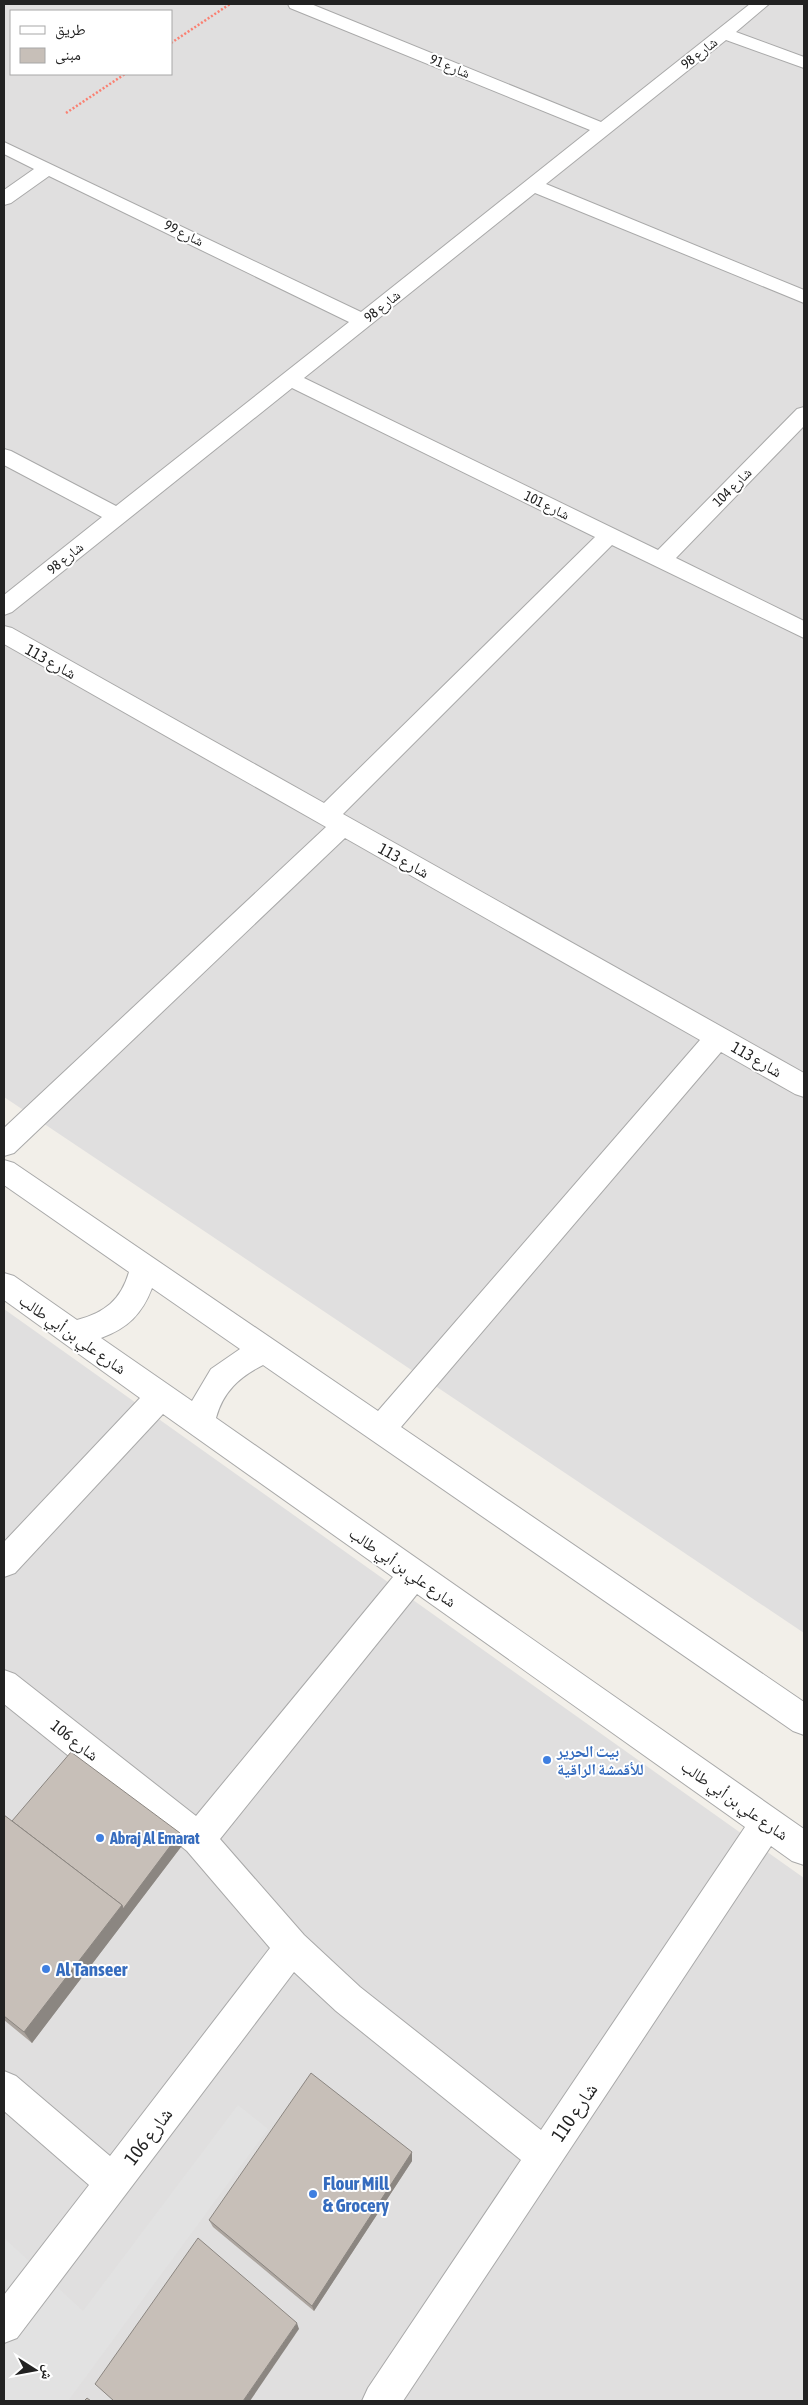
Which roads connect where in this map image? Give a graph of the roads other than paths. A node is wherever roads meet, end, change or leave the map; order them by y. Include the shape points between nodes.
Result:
1 (296, 4) edge
2 (760, 4) edge
3 (724, 33) junction
4 (804, 63) edge
5 (603, 129) junction
6 (4, 147) edge
7 (48, 168) junction
8 (534, 185) junction
9 (4, 199) edge
10 (804, 298) edge
11 (364, 321) junction
12 (290, 380) junction
13 (804, 414) edge
14 (4, 456) edge
15 (117, 516) junction
16 (610, 535) junction
17 (660, 560) junction
18 (4, 607) edge
19 (804, 630) edge
20 (4, 634) edge
21 (334, 820) junction
22 (718, 1037) junction
23 (804, 1086) edge
24 (4, 1145) edge
25 (4, 1171) edge
26 (144, 1267) junction
27 (4, 1285) edge
28 (73, 1334) junction
29 (264, 1351) junction
30 (161, 1396) junction
31 (200, 1424) junction
32 (380, 1430) junction
33 (4, 1563) edge
34 (414, 1575) junction
35 (4, 1684) edge
36 (804, 1720) edge
37 (767, 1822) junction
38 (199, 1839) junction
39 (804, 1849) edge
40 (292, 1947) junction
41 (4, 2088) edge
42 (545, 2156) junction
43 (113, 2182) junction
44 (4, 2325) edge
45 (381, 2401) edge

1 - 5 street, شارع 91
2 - 3 street, شارع 98
3 - 4 street
3 - 5 street, شارع 98
5 - 8 street, شارع 98
6 - 7 street, شارع 99
7 - 9 street
7 - 11 street, شارع 99
8 - 10 street
8 - 11 street, شارع 98
11 - 12 street, شارع 98
12 - 15 street, شارع 98
12 - 16 street, شارع 101
13 - 17 street, شارع 104
14 - 15 street
15 - 18 street, شارع 98
16 - 17 street, شارع 101
16 - 21 street
17 - 19 street, شارع 101
20 - 21 street, شارع 113
21 - 22 street, شارع 113
21 - 24 street
22 - 23 street, شارع 113
22 - 32 street
25 - 26 street
26 - 28 street via 139,1290 124,1312 101,1327
26 - 29 street
27 - 28 street, شارع علي بن أبي طالب
28 - 30 street, شارع علي بن أبي طالب
29 - 31 street via 239,1362 219,1378 205,1400
29 - 32 street
30 - 31 street, شارع علي بن أبي طالب
30 - 33 street
31 - 34 street, شارع علي بن أبي طالب
32 - 36 street
34 - 37 street, شارع علي بن أبي طالب
34 - 38 street
35 - 38 street, شارع 106
37 - 39 street, شارع علي بن أبي طالب
37 - 42 street, شارع 110
38 - 40 street, شارع 106
40 - 42 street, شارع 106 via 348,1999
40 - 43 street, شارع 106
41 - 43 street
42 - 45 street, شارع 110
43 - 44 street, شارع 106

